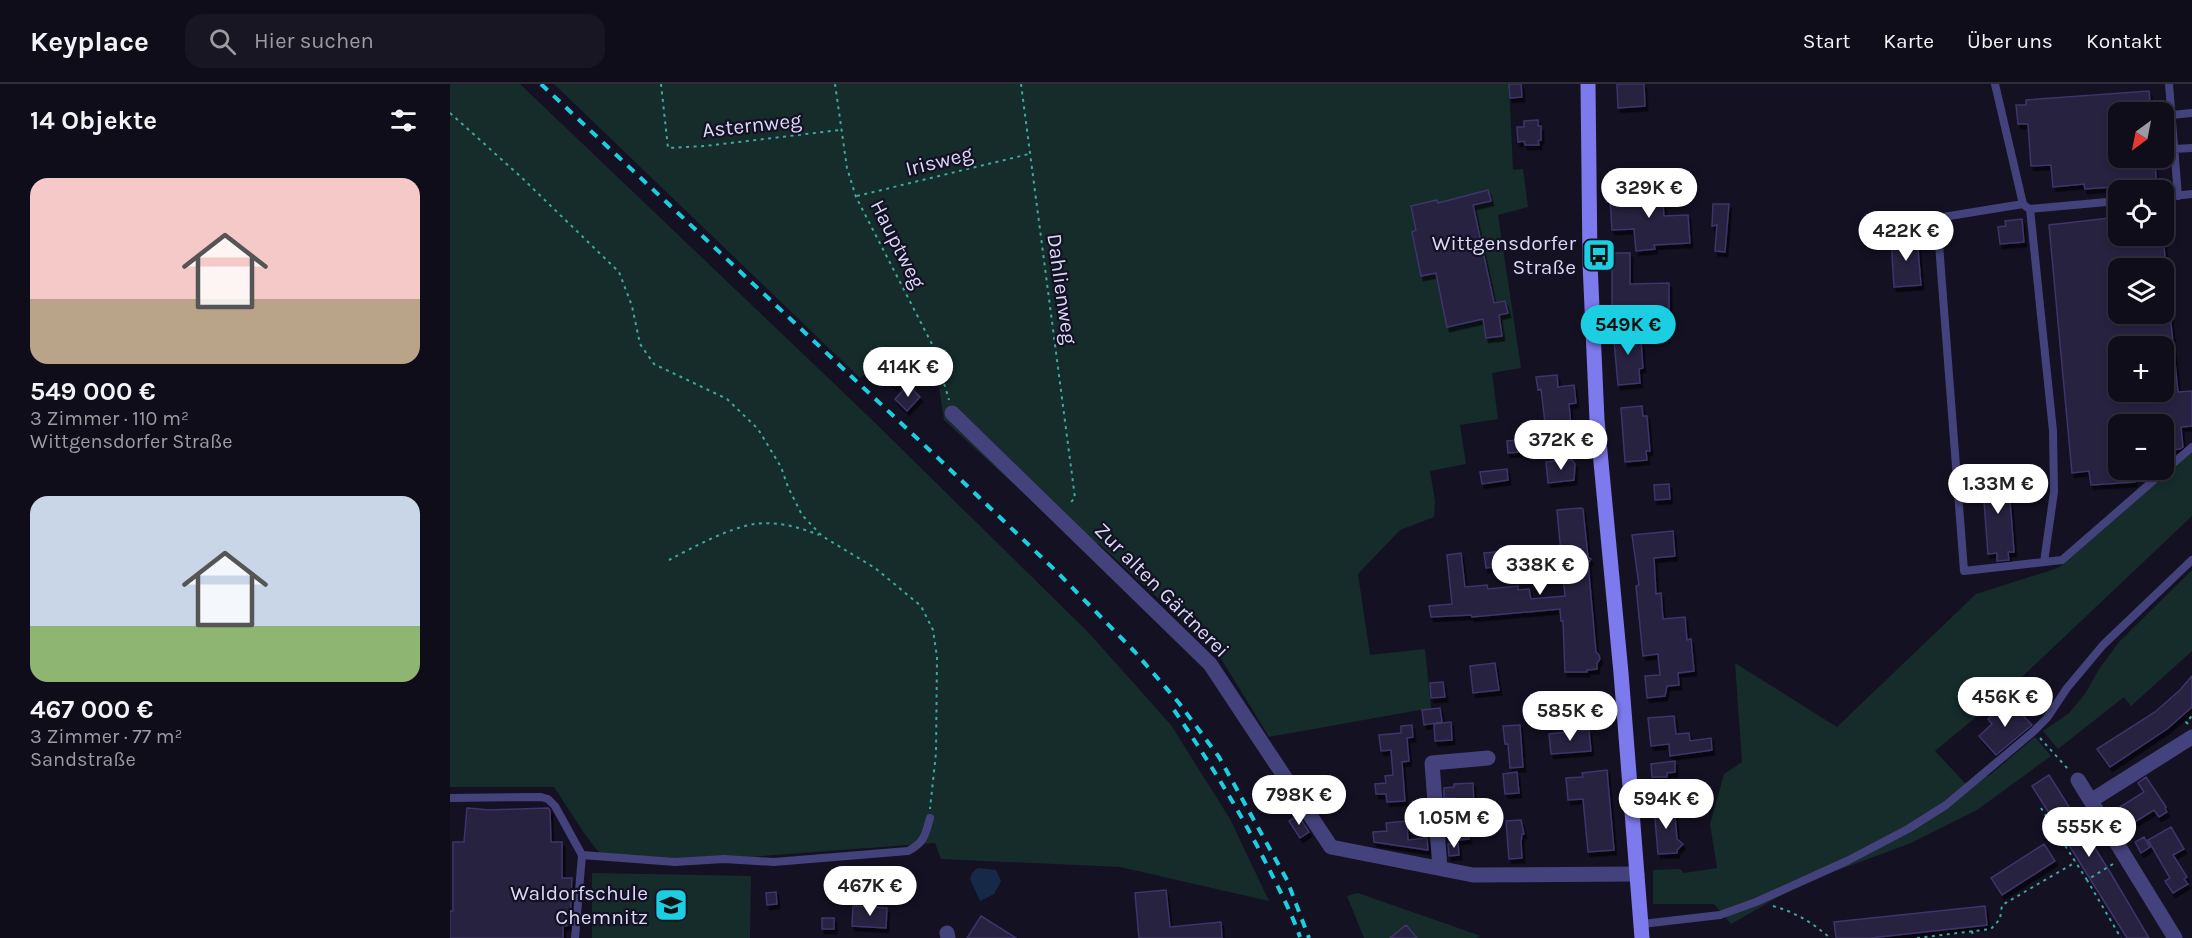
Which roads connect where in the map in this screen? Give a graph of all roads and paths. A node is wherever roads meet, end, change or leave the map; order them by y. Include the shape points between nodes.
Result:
1 (661, 84) edge
2 (835, 84) edge
3 (1021, 84) edge
4 (1588, 84) edge
5 (1995, 84) edge
6 (2169, 84) edge
7 (2170, 102) edge
8 (450, 113) edge
9 (2192, 113) edge
10 (2174, 115) edge
11 (840, 130) junction
12 (2192, 148) edge
13 (2174, 149) joint
14 (1029, 154) junction
15 (2192, 194) edge
16 (2174, 196) edge
17 (2178, 196) junction
18 (856, 197) junction
19 (2108, 202) edge
20 (2023, 204) junction
21 (2030, 209) junction
22 (952, 413) joint
23 (2192, 447) edge
24 (1075, 498) dead end
25 (822, 536) junction
26 (669, 560) dead end
27 (2192, 560) edge
28 (2044, 562) junction
29 (2039, 737) dead end
30 (2192, 737) edge
31 (1488, 758) dead end
32 (2078, 780) joint
33 (450, 798) edge
34 (2092, 800) junction
35 (2041, 808) dead end
36 (930, 818) joint
37 (582, 855) junction
38 (2126, 857) junction
39 (2076, 862) junction
40 (1440, 868) junction
41 (1637, 874) junction
42 (2087, 880) junction
43 (1756, 902) junction
44 (1642, 931) edge
45 (1972, 931) junction
46 (575, 938) edge
47 (1830, 938) edge
48 (1917, 938) edge
49 (1973, 938) edge
50 (2121, 938) edge
51 (2175, 938) edge

1 - 11 path, Asternweg via 668,148
2 - 11 path, Hauptweg
3 - 14 path, Dahlienweg
4 - 41 street via 1597,420
5 - 20 lane
6 - 7 lane
8 - 25 path via 619,272 640,344 654,364 727,399 758,429 781,467 802,515
9 - 10 lane
11 - 18 path, Hauptweg
12 - 13 lane
13 - 17 lane
14 - 18 path, Irisweg
14 - 24 path, Dahlienweg
15 - 17 lane
16 - 17 lane
18 - 22 path, Hauptweg via 933,345
19 - 21 lane
20 - 21 lane
20 - 28 lane via 1937,219 1965,571
21 - 28 lane via 2053,431 2054,492
22 - 40 street, Zur alten Gärtnerei via 1210,664 1331,847
23 - 28 lane via 2062,560
25 - 26 path via 780,524 755,524
25 - 36 path via 875,568 921,606 933,630 937,657 936,753
27 - 43 lane via 2103,645 2034,731 1946,805 1847,861
29 - 32 path
30 - 34 street
31 - 40 street via 1432,763
32 - 34 street
33 - 37 lane via 548,799
34 - 38 street
35 - 39 path
36 - 37 lane via 924,838 908,851 774,862 675,862
37 - 46 lane
38 - 42 path
38 - 51 street
39 - 42 path
39 - 45 path via 2002,905 2000,919 1991,929
40 - 41 street, Zur alten Gärtnerei via 1473,875
41 - 44 street
42 - 50 path
43 - 44 lane via 1720,915
43 - 47 path via 1789,911
45 - 48 path
45 - 49 path

